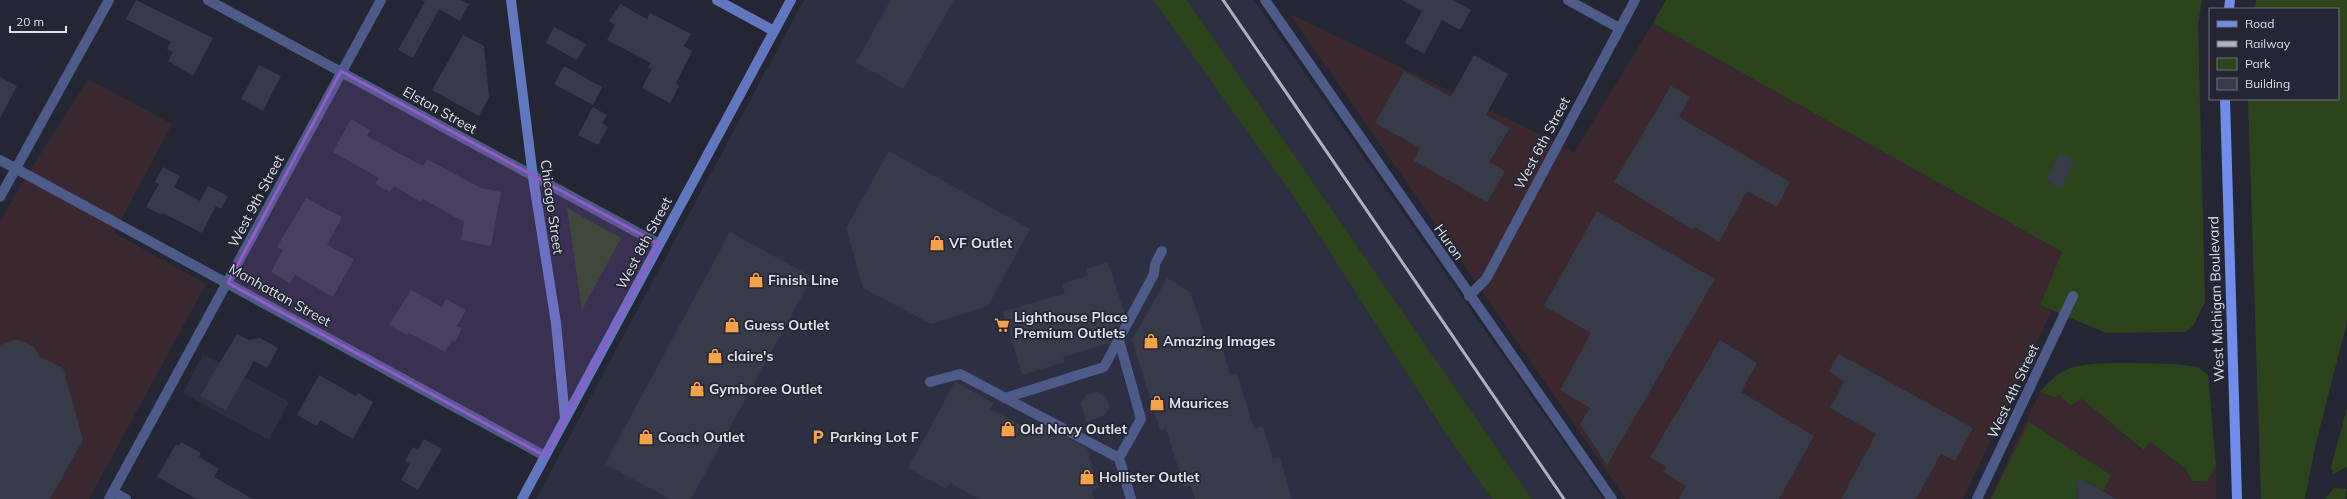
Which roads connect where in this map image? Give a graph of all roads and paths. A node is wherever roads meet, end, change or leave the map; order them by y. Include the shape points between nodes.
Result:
1 (109, 0) edge
2 (208, 0) edge
3 (381, 0) edge
4 (511, 0) edge
5 (717, 0) edge
6 (791, 0) edge
7 (1265, 0) edge
8 (1568, 0) edge
9 (1635, 0) edge
10 (1619, 28) junction
11 (774, 30) junction
12 (341, 71) junction
13 (2225, 100) edge
14 (0, 160) edge
15 (16, 169) junction
16 (533, 177) junction
17 (0, 197) edge
18 (659, 244) junction
19 (1162, 251) dead end
20 (228, 282) junction
21 (1469, 296) junction
22 (2073, 296) dead end
23 (1119, 340) junction
24 (930, 382) dead end
25 (1005, 398) junction
26 (565, 418) junction
27 (545, 456) junction
28 (1119, 458) junction
29 (111, 496) edge
30 (126, 499) edge
31 (522, 499) edge
32 (1131, 499) edge
33 (1612, 499) edge
34 (1977, 499) edge
35 (2237, 499) edge

1 - 15 street
2 - 12 street, Elston Street
3 - 12 street, West 9th Street
4 - 16 street, Chicago Street
5 - 11 street
6 - 11 street, West 8th Street
7 - 21 street, Huron
8 - 10 street
9 - 10 street, West 6th Street
10 - 21 street, West 6th Street via 1486,279
11 - 18 street, West 8th Street
12 - 16 street, Elston Street
12 - 20 street, West 9th Street
13 - 35 main road, West Michigan Boulevard
14 - 15 street, Manhattan Street
15 - 17 street
15 - 20 street, Manhattan Street
16 - 18 street, Elston Street
16 - 26 street, Chicago Street via 556,323
18 - 26 street, West 8th Street
19 - 23 street via 1154,274
20 - 27 street, Manhattan Street
20 - 29 street, West 9th Street
21 - 33 street, Huron
22 - 34 street, West 4th Street
23 - 25 street via 1104,367
23 - 28 street via 1141,419
24 - 25 street via 960,374
25 - 28 street
26 - 27 street, West 8th Street
27 - 31 street, West 8th Street
28 - 32 street
29 - 30 street

